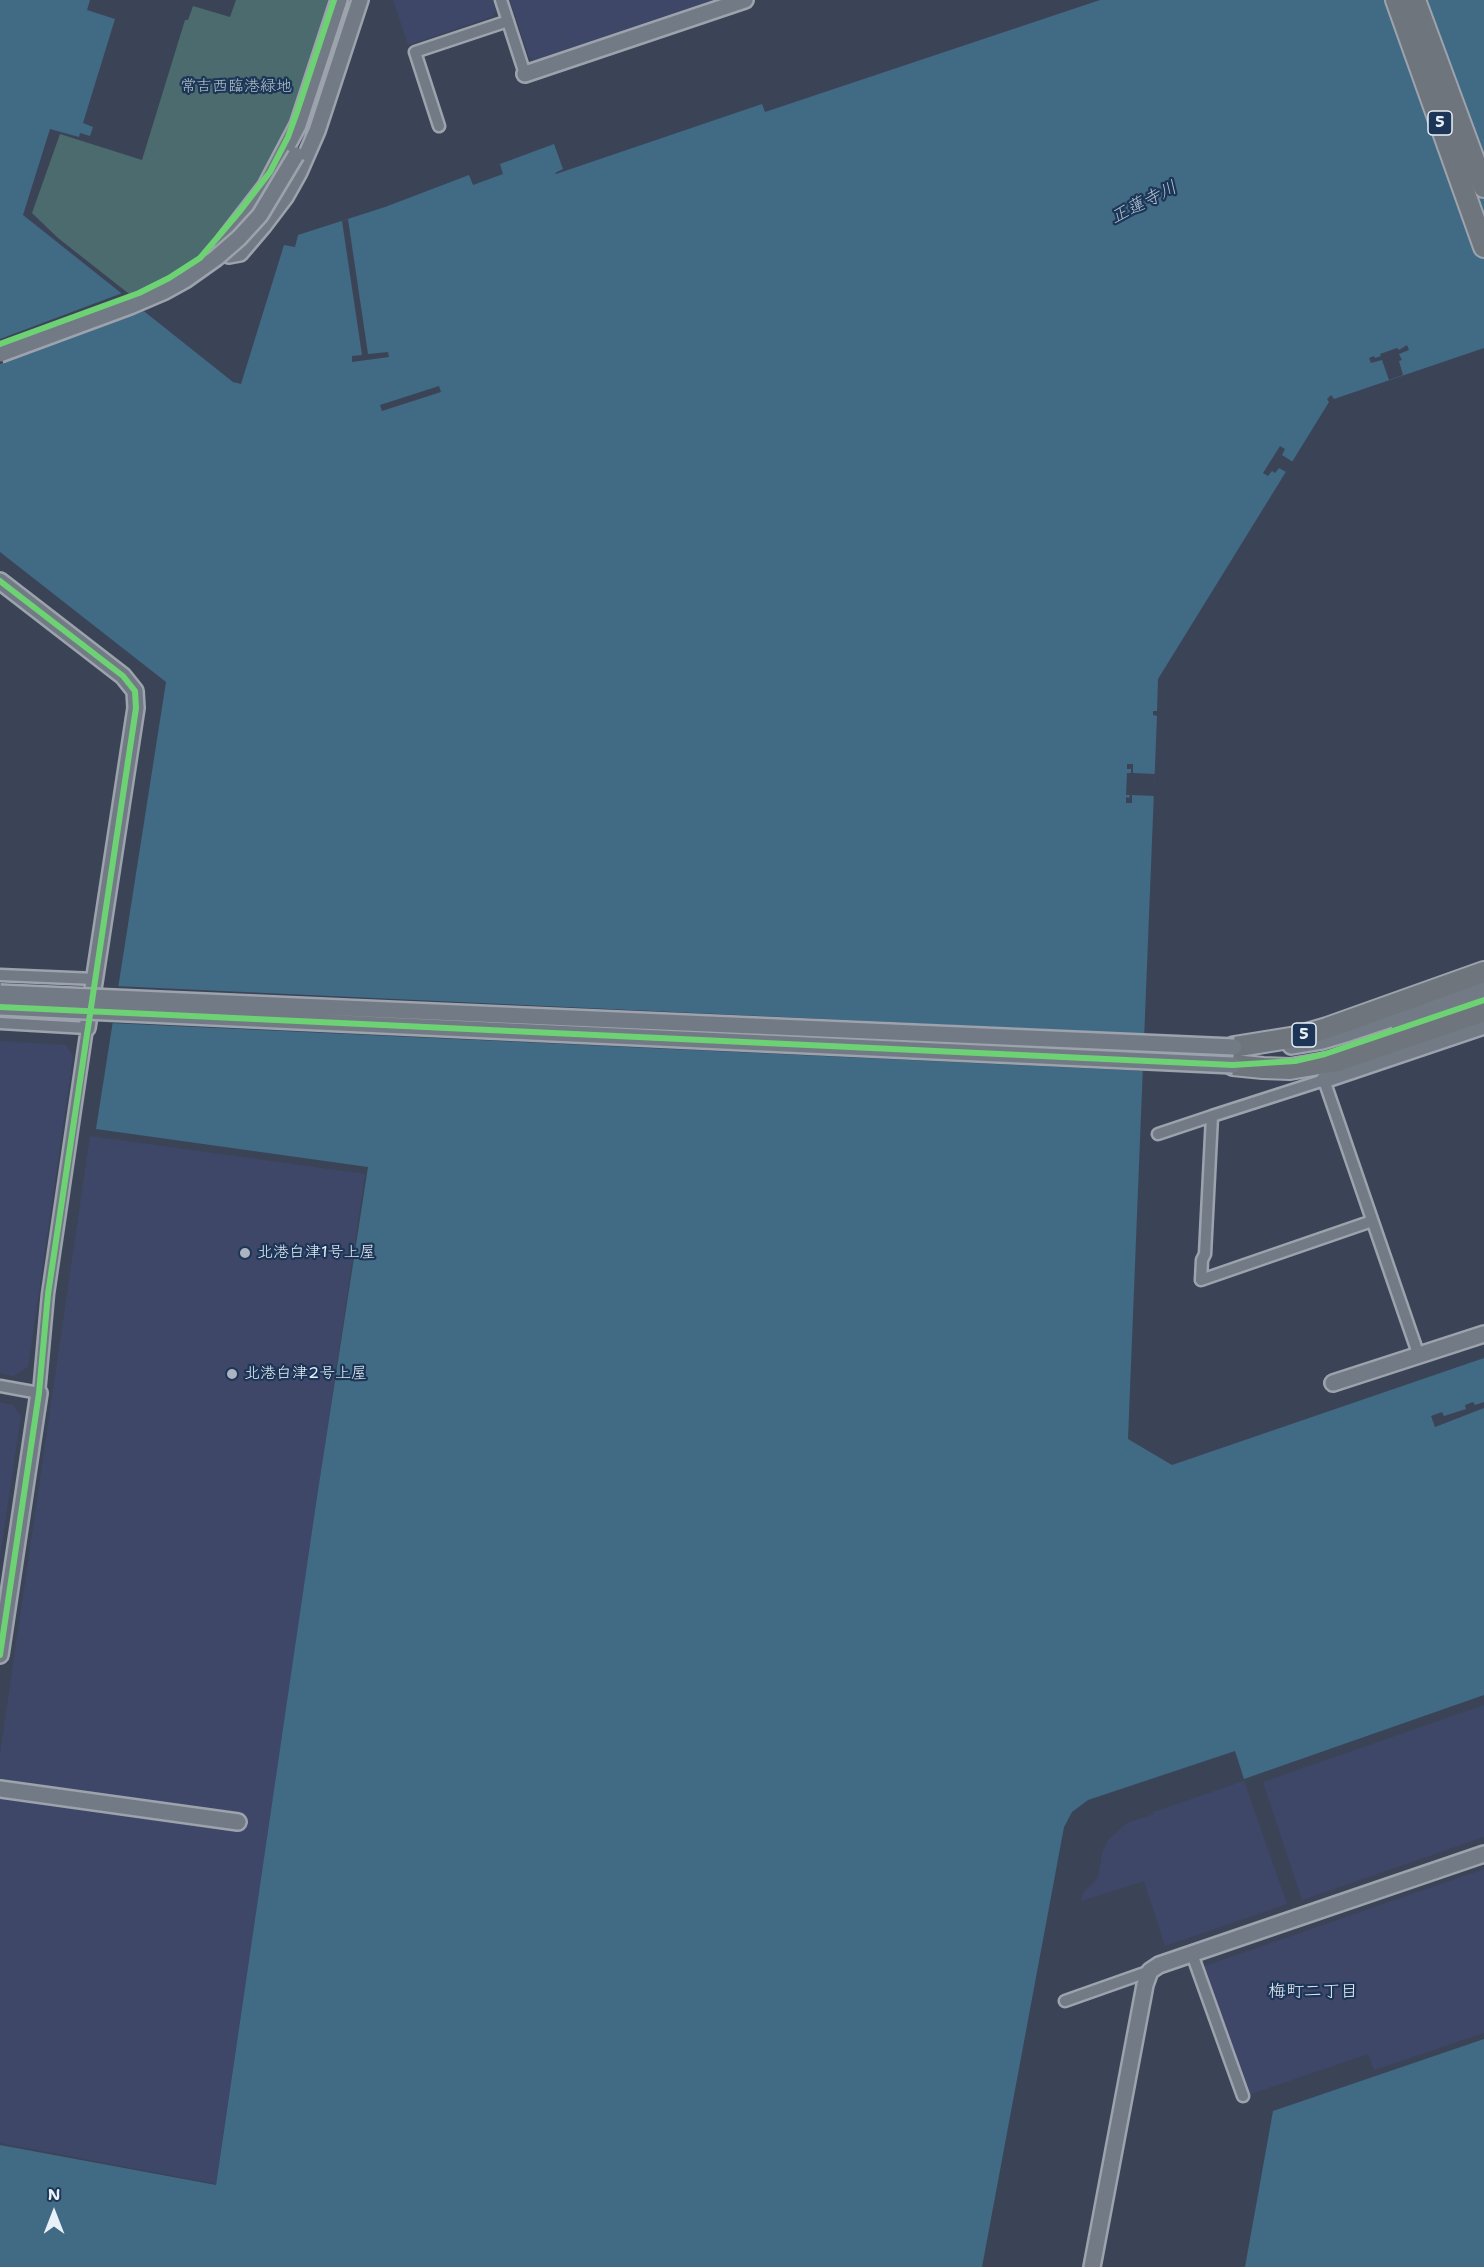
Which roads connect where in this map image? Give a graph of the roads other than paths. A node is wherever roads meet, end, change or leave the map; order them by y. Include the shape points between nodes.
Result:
1 (339, 0) edge
2 (349, 0) edge
3 (360, 0) edge
4 (501, 0) edge
5 (1396, 0) edge
6 (1416, 0) edge
7 (740, 1) edge
8 (508, 21) junction
9 (525, 74) joint
10 (439, 126) dead end
11 (1484, 187) edge
12 (1484, 247) edge
13 (0, 354) edge
14 (1, 583) edge
15 (1484, 972) edge
16 (0, 975) edge
17 (95, 979) junction
18 (1484, 988) edge
19 (0, 993) edge
20 (1484, 1000) edge
21 (0, 1007) edge
22 (1484, 1011) edge
23 (0, 1023) edge
24 (1484, 1026) edge
25 (87, 1028) junction
26 (1233, 1056) junction
27 (1324, 1080) junction
28 (1212, 1116) junction
29 (1158, 1134) dead end
30 (1372, 1221) junction
31 (1484, 1334) edge
32 (1419, 1356) junction
33 (1333, 1383) dead end
34 (0, 1386) edge
35 (39, 1393) junction
36 (0, 1655) edge
37 (0, 1789) edge
38 (238, 1822) dead end
39 (1484, 1854) edge
40 (1192, 1954) junction
41 (1150, 1971) junction
42 (1065, 2001) dead end
43 (1243, 2096) dead end
44 (1092, 2267) edge

1 - 3 street via 298,124 266,186 225,239 222,246 229,255 240,253 263,226 299,172 317,131
2 - 13 street, bridge via 296,155 260,215 239,238 165,291
4 - 8 street
5 - 12 highway, 5
6 - 11 highway, 5
7 - 9 street
8 - 9 street
8 - 10 street via 415,52
14 - 17 street via 123,675 135,691 136,708
15 - 26 highway, 5 via 1327,1028
16 - 17 street
17 - 25 street
18 - 26 street via 1322,1041
19 - 26 street, bridge
20 - 26 street via 1325,1054 1276,1063
21 - 26 street, bridge
22 - 26 highway, 5 via 1338,1060 1290,1069 1263,1068
23 - 25 street
24 - 27 street
25 - 35 street via 48,1294
27 - 28 street
27 - 30 street
28 - 29 street
28 - 30 street via 1201,1280
30 - 32 street
31 - 32 street
32 - 33 street
34 - 35 street
35 - 36 street
37 - 38 street
39 - 40 street
40 - 41 street
40 - 43 street
41 - 42 street
41 - 44 street

